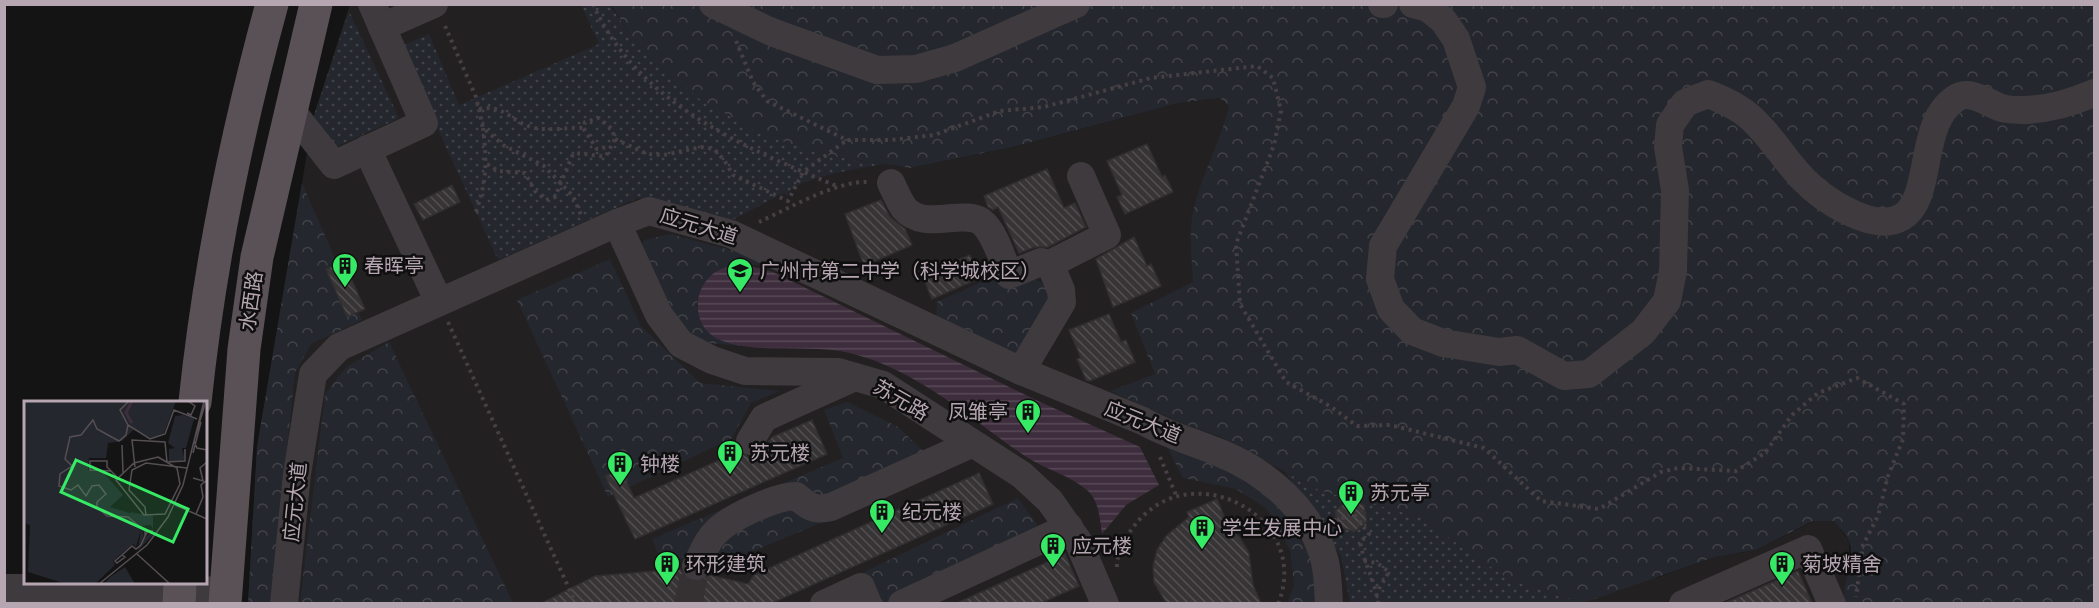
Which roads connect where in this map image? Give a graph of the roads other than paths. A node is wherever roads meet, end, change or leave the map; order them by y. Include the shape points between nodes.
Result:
1 (272, 4) edge
2 (316, 4) edge
3 (713, 4) edge
4 (1076, 4) edge
5 (1413, 4) edge
6 (437, 10) edge
7 (377, 16) edge
8 (2094, 93) edge
9 (290, 109) junction
10 (367, 149) junction
11 (1081, 176) dead end
12 (891, 183) road end
13 (616, 223) junction
14 (1050, 264) junction
15 (439, 302) junction
16 (1021, 371) junction
17 (855, 377) junction
18 (195, 401) edge
19 (750, 441) dead end
20 (971, 444) junction
21 (1069, 528) junction
22 (696, 566) tunnel mouth
23 (4, 588) edge
24 (180, 591) edge
25 (226, 598) edge
26 (284, 603) edge
27 (824, 603) edge
28 (868, 603) edge
29 (902, 603) edge
30 (1105, 603) edge
31 (1329, 603) edge
32 (1683, 603) edge
33 (1832, 603) edge

1 - 18 main road, 水西路 via 223,212
2 - 9 main road, 水西路
3 - 4 street via 769,31 878,70 916,69 955,58
5 - 8 street via 1428,8 1456,39 1472,87 1466,106 1383,246 1380,279 1391,309 1412,331 1443,343 1499,352 1517,350 1564,376 1589,374 1643,332 1667,301 1673,271 1670,125 1685,103 1708,94 1729,102 1757,123 1803,179 1855,215 1878,223 1894,222 1907,214 1917,196 1936,121 1961,96 1972,96 2004,109 2043,110
6 - 7 street
7 - 10 street via 424,123
9 - 10 street via 334,165
9 - 25 main road, 水西路 via 257,257 244,349
10 - 15 street
11 - 14 street via 1107,236
12 - 14 street via 904,208 914,216 983,222 1008,275 1041,262
13 - 15 street, 应元大道
13 - 16 street, 应元大道 via 649,211 731,234
13 - 17 street, 苏元路 via 659,315 681,344 745,371 838,372
14 - 16 street via 1062,302
15 - 26 street, 应元大道 via 339,347 313,374 297,474
16 - 31 street, 应元大道 via 1222,453 1279,487 1310,526 1325,561
17 - 19 street via 764,418
17 - 20 street, 苏元路 via 883,385
20 - 21 street, 苏元路 via 1022,476 1050,501
20 - 22 street via 831,507 809,508 796,496 785,496 723,526 713,535
21 - 29 street
21 - 30 street, 苏元路
23 - 24 street
24 - 25 street
27 - 28 street via 861,587
32 - 33 street via 1808,549

